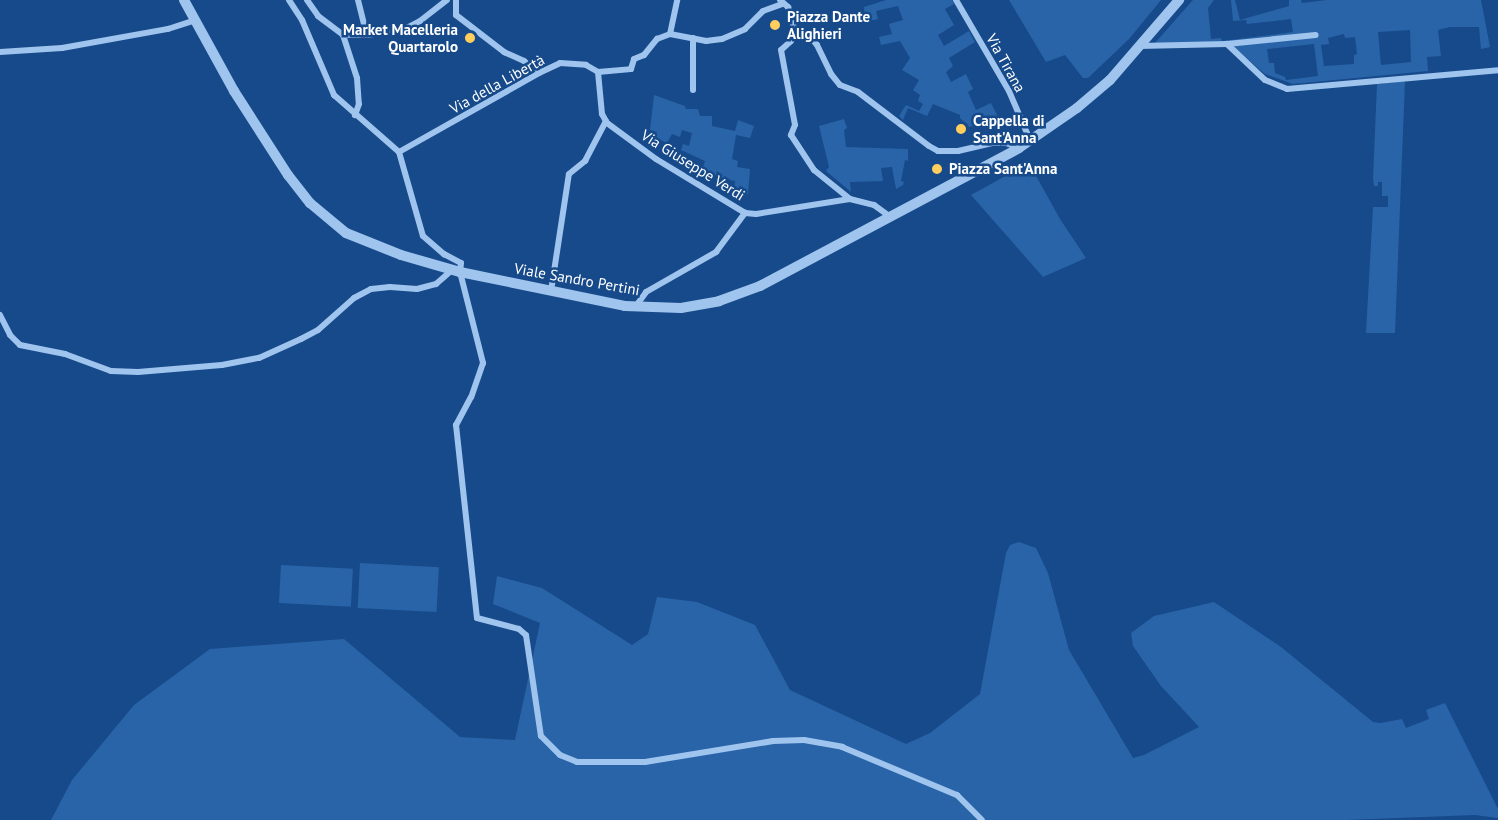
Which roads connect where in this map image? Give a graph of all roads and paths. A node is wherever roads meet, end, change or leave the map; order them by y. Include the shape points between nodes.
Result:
1 (184, 0) edge
2 (289, 0) edge
3 (307, 0) edge
4 (358, 0) edge
5 (447, 0) edge
6 (456, 0) edge
7 (677, 0) edge
8 (956, 0) edge
9 (1179, 0) edge
10 (781, 2) edge
11 (196, 20) junction
12 (795, 32) junction
13 (670, 34) junction
14 (343, 35) junction
15 (1316, 35) dead end
16 (367, 36) junction
17 (693, 38) junction
18 (1227, 44) junction
19 (1139, 46) junction
20 (0, 52) edge
21 (1498, 70) edge
22 (539, 72) junction
23 (598, 72) junction
24 (693, 90) dead end
25 (355, 115) junction
26 (606, 121) junction
27 (1030, 140) junction
28 (1019, 148) junction
29 (399, 152) junction
30 (850, 199) junction
31 (745, 213) junction
32 (889, 216) junction
33 (457, 271) junction
34 (551, 291) junction
35 (636, 306) junction
36 (0, 315) edge
37 (982, 820) edge

1 - 11 street, Viale Sandro Pertini
2 - 25 street via 302,20 334,95
3 - 14 street via 318,16
4 - 16 street
5 - 16 street via 403,30
6 - 22 street via 456,15 504,52
7 - 13 street
8 - 27 street, Via Tirana via 1009,91
9 - 19 street, Viale Sandro Pertini
10 - 12 street via 788,8
10 - 17 street via 763,11 737,34 722,39
11 - 20 street via 71,47
11 - 33 street, Viale Sandro Pertini via 234,91 310,204 358,240
12 - 28 street via 811,38 840,86 858,93 938,152 992,143
12 - 30 street via 781,50 795,125 791,135 814,170
13 - 17 street
13 - 23 street, Via della Libertà via 657,39 644,55 634,59 630,69
14 - 16 street
14 - 25 street via 358,84
15 - 18 street
17 - 24 street
18 - 19 street
18 - 21 street via 1264,80 1287,89
19 - 27 street, Viale Sandro Pertini via 1110,80
22 - 23 street, Via della Libertà via 560,63 586,65
22 - 29 street, Via della Libertà
23 - 26 street
25 - 29 street
26 - 31 street, Via Giuseppe Verdi via 656,159
26 - 34 street via 585,161 569,174
27 - 28 street, Viale Sandro Pertini
28 - 32 street, Viale Sandro Pertini
29 - 33 street via 423,236 461,263
30 - 31 street, Via Giuseppe Verdi
30 - 32 street, Via Giuseppe Verdi via 874,205
31 - 35 street via 716,252 646,292
32 - 35 street, Viale Sandro Pertini via 739,294 681,308
33 - 34 street, Viale Sandro Pertini
33 - 36 street via 436,284 417,289 381,287 363,293 301,339 259,358 222,365 111,371 65,354 20,345
33 - 37 street via 483,363 456,425 477,618 519,629 526,635 541,736 560,755 576,762 645,762 773,741 804,740 842,747 957,795
34 - 35 street, Viale Sandro Pertini

